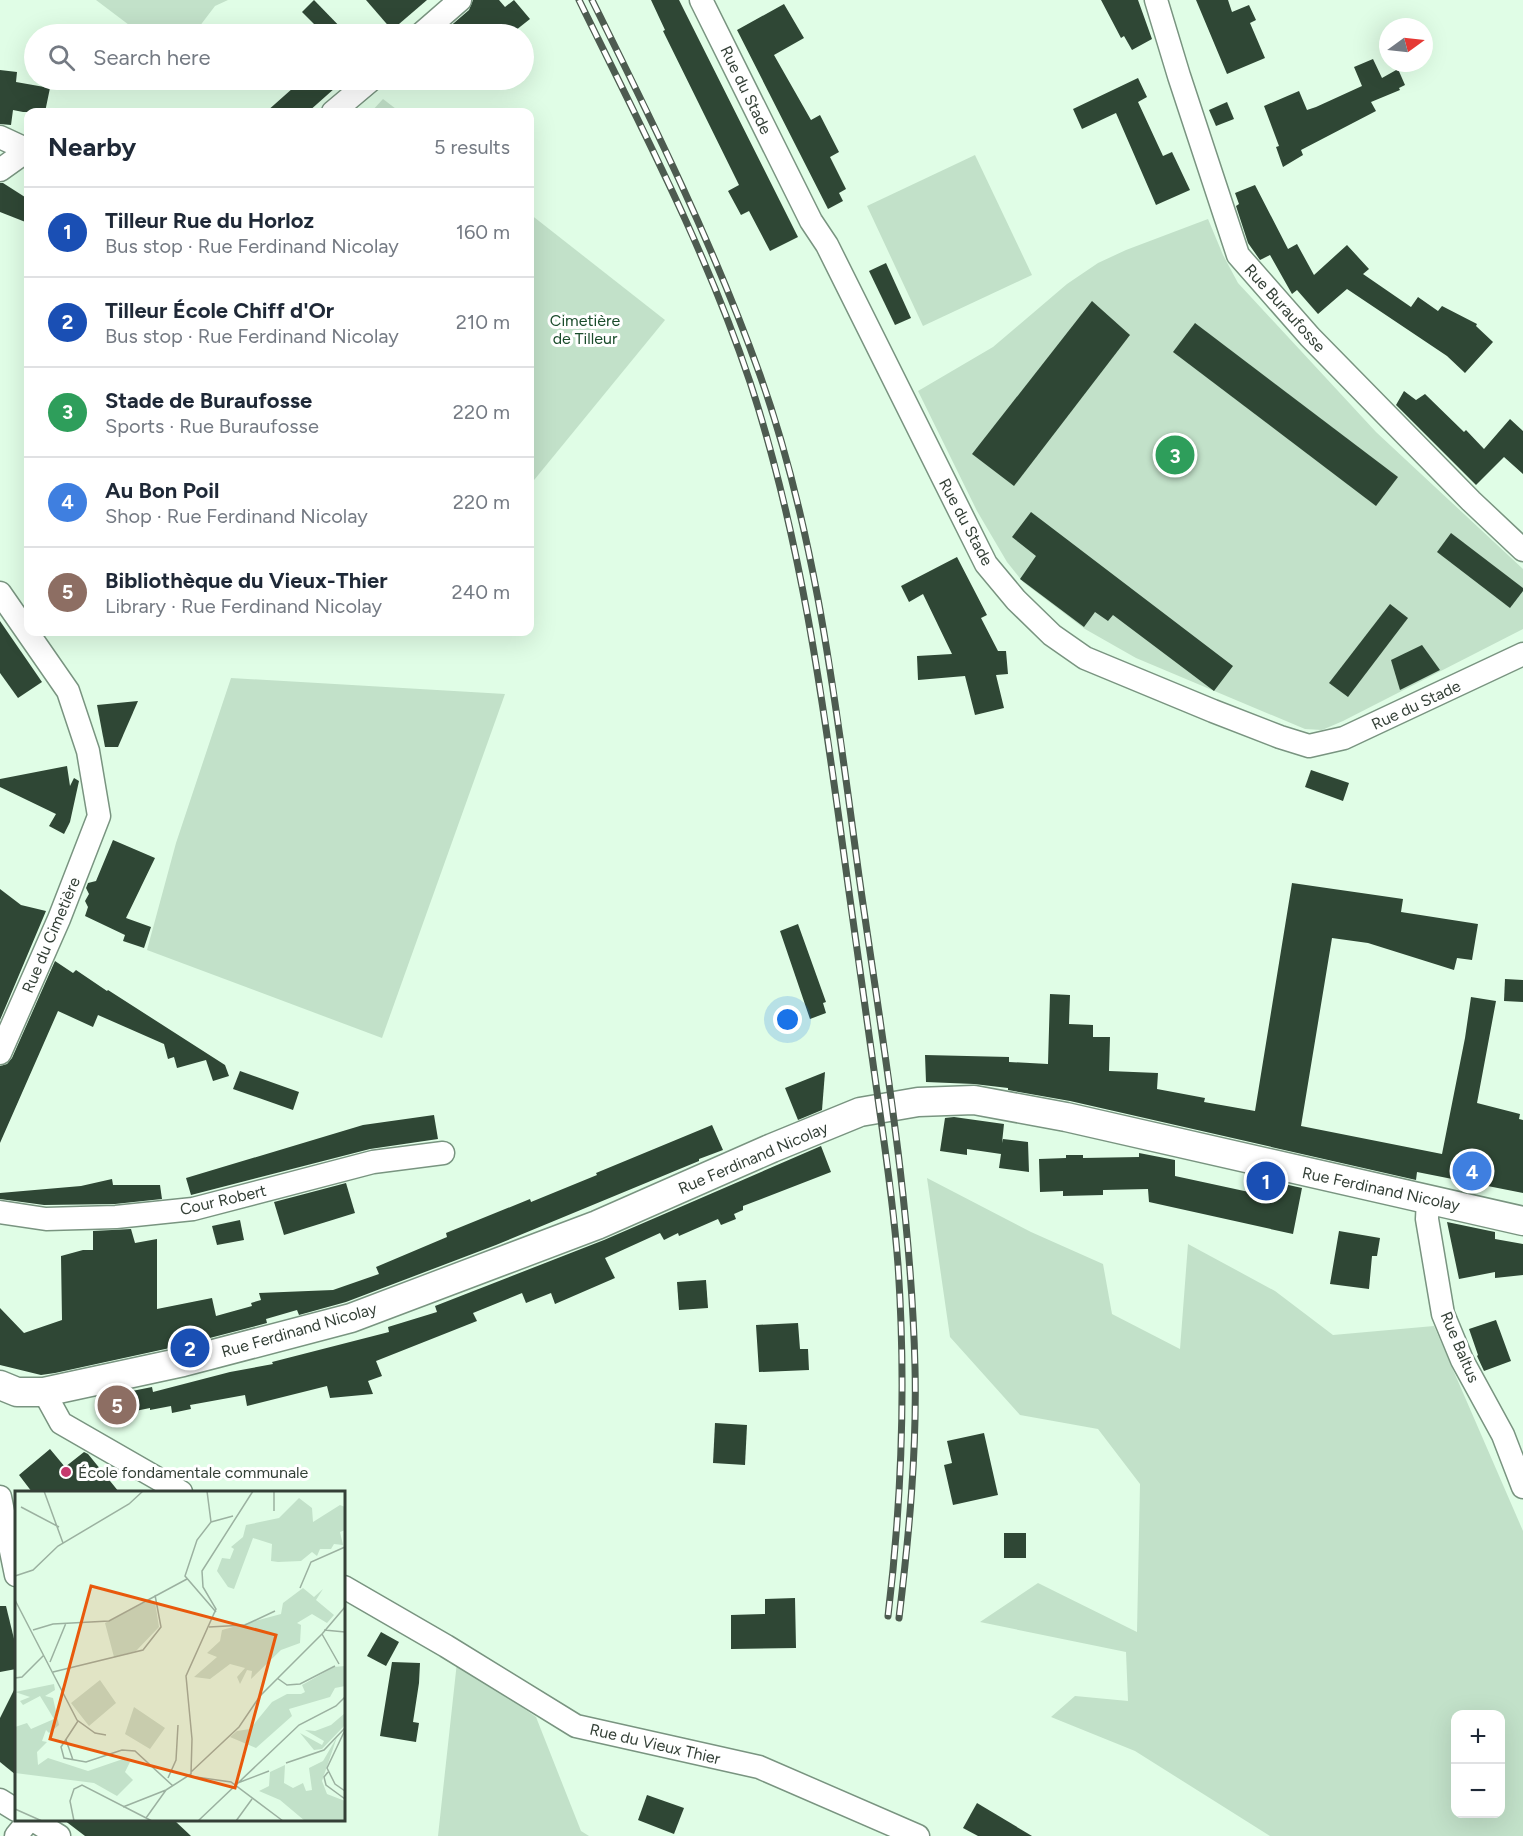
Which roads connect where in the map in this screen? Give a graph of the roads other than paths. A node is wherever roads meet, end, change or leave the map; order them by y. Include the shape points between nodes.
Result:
1 (460, 0) edge
2 (701, 0) edge
3 (1156, 0) edge
4 (432, 24) edge
5 (359, 90) edge
6 (338, 108) edge
7 (0, 137) edge
8 (24, 148) edge
9 (24, 153) edge
10 (0, 170) edge
11 (1523, 550) edge
12 (0, 592) edge
13 (24, 627) edge
14 (30, 636) edge
15 (1523, 654) edge
16 (0, 1053) edge
17 (443, 1154) dead end
18 (1428, 1198) junction
19 (0, 1212) edge
20 (1523, 1221) edge
21 (0, 1385) edge
22 (44, 1392) junction
23 (1523, 1487) edge
24 (179, 1491) edge
25 (0, 1497) edge
26 (15, 1570) edge
27 (345, 1588) edge
28 (0, 1800) edge
29 (15, 1809) edge
30 (30, 1821) edge
31 (32, 1821) edge
32 (33, 1821) edge
33 (16, 1836) edge
34 (40, 1836) edge
35 (59, 1836) edge
36 (918, 1836) edge

1 - 4 street
2 - 15 street, Rue du Stade via 986,564 1052,635 1085,658 1309,746 1344,738
3 - 11 street, Rue Buraufosse via 1238,255 1310,337
5 - 6 street
7 - 8 street
9 - 10 street
12 - 13 street, Rue du Cimetière
14 - 16 street, Rue du Cimetière via 68,691 88,751 99,816
17 - 19 street, Cour Robert via 373,1162 193,1209 46,1219
18 - 20 street, Rue Ferdinand Nicolay
18 - 22 street, Rue Ferdinand Nicolay via 1032,1110 974,1100 918,1102 860,1112 597,1225 351,1318 183,1362
18 - 23 street, Rue Baltus via 1427,1219 1443,1314 1462,1360 1503,1436
21 - 22 street, Rue Ferdinand Nicolay via 18,1392
22 - 24 street via 61,1423
25 - 26 street
27 - 36 street, Rue du Vieux Thier via 576,1726 759,1767
28 - 29 street
30 - 33 street
31 - 34 street
32 - 35 street

